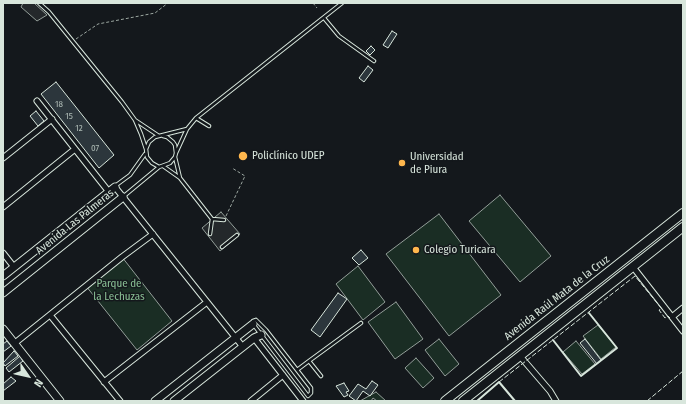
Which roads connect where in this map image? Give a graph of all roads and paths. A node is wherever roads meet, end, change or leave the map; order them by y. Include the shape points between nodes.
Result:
1 (39, 3) edge
2 (168, 3) edge
3 (313, 3) edge
4 (342, 3) edge
5 (317, 8) dead end
6 (324, 18) junction
7 (73, 41) junction
8 (374, 61) dead end
9 (37, 101) dead end
10 (196, 118) junction
11 (52, 119) junction
12 (135, 120) junction
13 (209, 126) dead end
14 (187, 129) junction
15 (159, 136) junction
16 (163, 136) junction
17 (75, 149) junction
18 (146, 149) junction
19 (146, 153) junction
20 (176, 153) junction
21 (175, 157) junction
22 (3, 158) edge
23 (163, 166) junction
24 (159, 167) junction
25 (232, 168) dead end
26 (180, 178) junction
27 (115, 187) junction
28 (109, 192) junction
29 (123, 197) junction
30 (3, 206) edge
31 (683, 213) edge
32 (212, 219) junction
33 (224, 220) joint
34 (683, 227) edge
35 (153, 234) junction
36 (210, 234) dead end
37 (237, 235) dead end
38 (222, 247) dead end
39 (3, 253) edge
40 (14, 267) junction
41 (633, 267) junction
42 (3, 276) edge
43 (3, 293) edge
44 (207, 302) junction
45 (683, 308) edge
46 (50, 315) junction
47 (672, 317) junction
48 (361, 323) dead end
49 (253, 324) junction
50 (3, 329) edge
51 (683, 331) edge
52 (258, 336) junction
53 (236, 337) junction
54 (15, 343) junction
55 (243, 347) junction
56 (520, 356) junction
57 (308, 361) junction
58 (297, 370) junction
59 (283, 375) junction
60 (321, 376) dead end
61 (104, 382) junction
62 (60, 401) edge
63 (120, 401) edge
64 (155, 401) edge
65 (174, 401) edge
66 (251, 401) edge
67 (303, 401) edge
68 (445, 401) edge
69 (463, 401) edge
70 (556, 401) edge

1 - 7 lane
2 - 7 path via 155,13 98,24
3 - 5 path
4 - 6 lane
6 - 8 lane via 339,36
6 - 10 lane
7 - 12 lane
9 - 11 street
10 - 13 lane
10 - 14 lane
11 - 17 street
11 - 22 street
12 - 15 lane
12 - 18 lane
14 - 16 lane
14 - 20 lane
15 - 16 lane
15 - 18 lane via 152,139
16 - 20 lane via 173,142
17 - 28 street
17 - 30 street
18 - 19 lane
19 - 24 lane via 152,163
19 - 27 lane, Avenida Las Palmeras via 133,172
20 - 21 lane
21 - 23 lane
21 - 26 lane
23 - 24 lane
23 - 26 lane
24 - 29 lane, Avenida Las Palmeras
25 - 33 path via 245,176
26 - 32 lane
27 - 28 street, Avenida Las Palmeras
27 - 29 street
28 - 40 street, Avenida Las Palmeras
29 - 35 street
29 - 43 street, Avenida Las Palmeras
31 - 68 main road, Avenida Raúl Mata de la Cruz
32 - 33 lane
32 - 36 lane
34 - 41 main road, Avenida Raúl Mata de la Cruz
35 - 44 street
35 - 46 street
37 - 38 lane
39 - 40 street
40 - 42 street, Avenida Las Palmeras
41 - 47 street via 666,313
41 - 56 main road, Avenida Raúl Mata de la Cruz
44 - 53 street
44 - 61 street
45 - 47 street
46 - 54 street
46 - 61 street
47 - 51 street
48 - 57 lane
49 - 52 lane
49 - 53 street
49 - 58 lane via 256,320 260,323
50 - 54 street
52 - 55 street
52 - 58 lane via 308,396 311,388
52 - 59 street
53 - 55 street
53 - 64 street
54 - 62 street
55 - 65 street
56 - 69 main road, Avenida Raúl Mata de la Cruz
56 - 70 street
57 - 58 lane
57 - 60 lane
59 - 66 street
59 - 67 street
61 - 63 street

